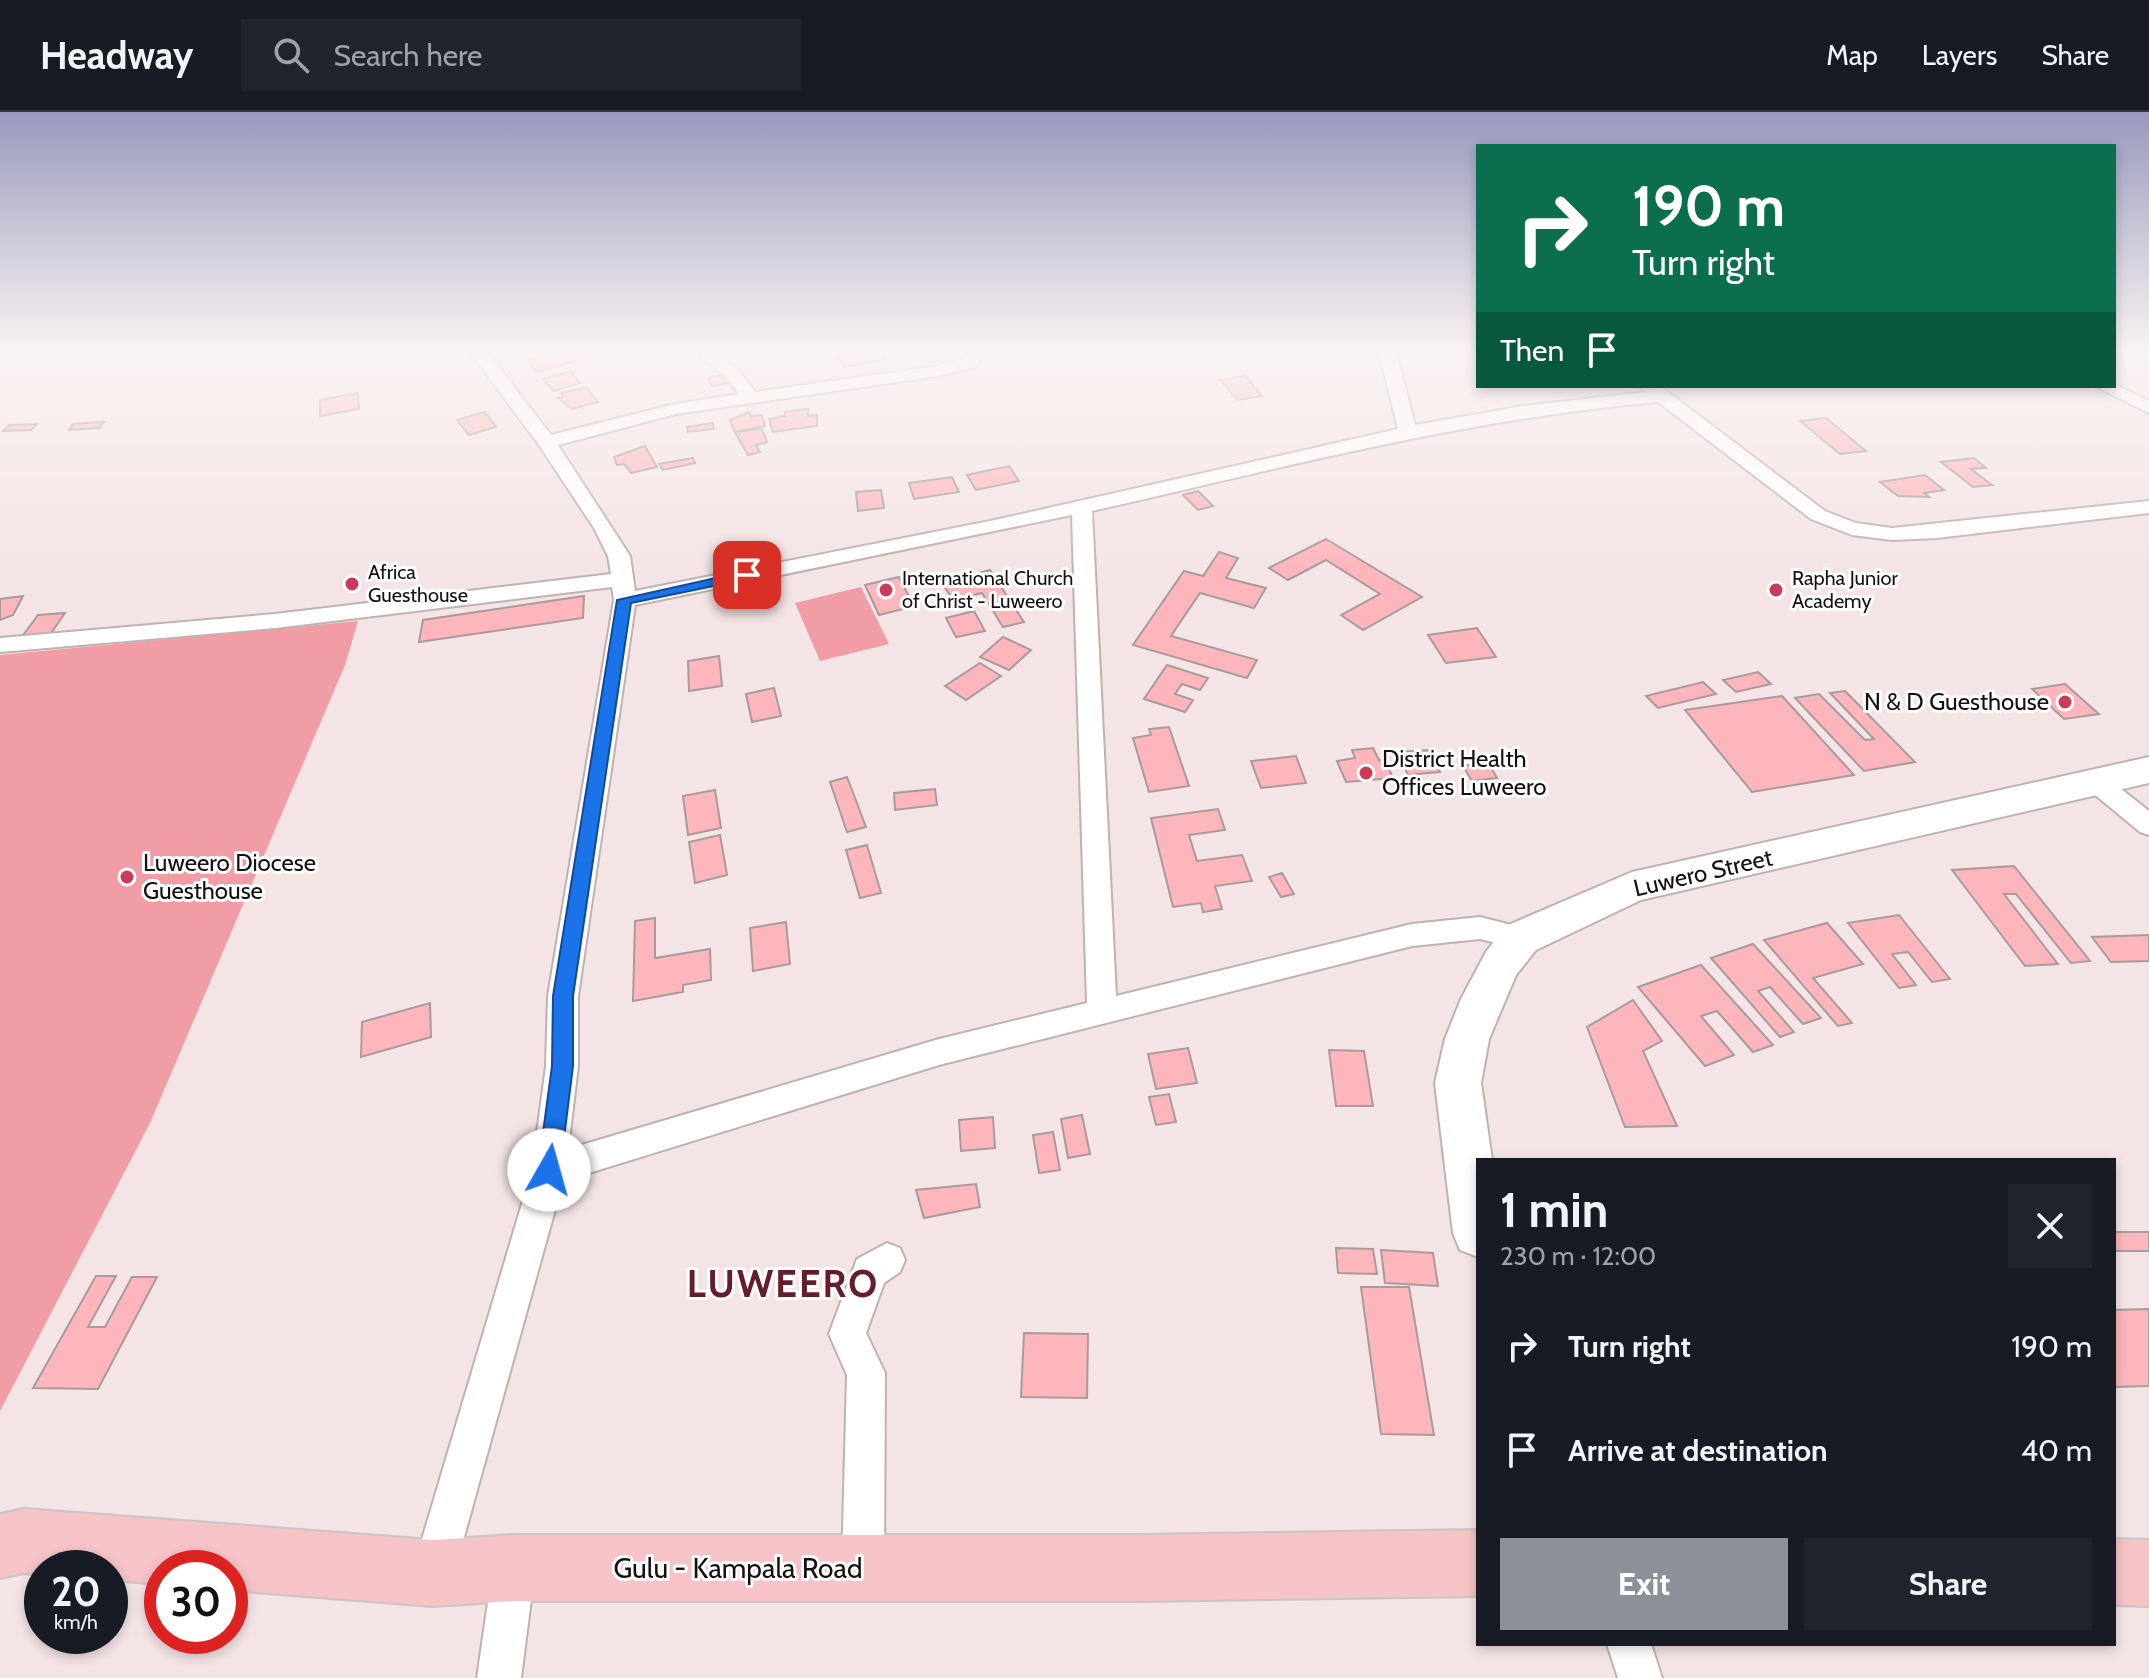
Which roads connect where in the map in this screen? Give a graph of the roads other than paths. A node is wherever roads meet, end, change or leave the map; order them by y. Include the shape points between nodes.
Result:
1 (534, 425) edge
2 (606, 425) edge
3 (1406, 425) edge
4 (1450, 425) edge
5 (1699, 425) edge
6 (1408, 433) junction
7 (547, 442) junction
8 (2149, 507) edge
9 (1082, 508) junction
10 (623, 589) junction
11 (0, 645) edge
12 (2149, 770) edge
13 (2097, 783) junction
14 (2149, 825) edge
15 (1521, 938) junction
16 (1102, 1012) junction
17 (549, 1170) junction
18 (1476, 1218) edge
19 (887, 1260) dead end
20 (0, 1546) edge
21 (1476, 1563) edge
22 (514, 1568) junction
23 (863, 1568) junction
24 (2116, 1572) edge
25 (433, 1573) junction
26 (2149, 1573) edge
27 (1630, 1646) edge
28 (499, 1678) edge
29 (1640, 1678) edge

1 - 7 street
2 - 7 street
3 - 6 street
4 - 6 street
5 - 8 street via 1818,515 1852,529 1937,532
6 - 9 street
7 - 10 street via 619,556
9 - 10 street
9 - 16 street
10 - 11 street
10 - 17 street via 563,996 562,1066
12 - 13 main road, Luwero Street
13 - 14 street
13 - 15 main road, Luwero Street via 1632,887
15 - 16 street via 1480,928 1412,935
15 - 18 main road, Luwero Street via 1483,999 1458,1083
16 - 17 street via 939,1052
17 - 25 street
19 - 23 street via 870,1271 847,1334 866,1373
20 - 25 main road, Gulu - Kampala Road via 24,1541
21 - 23 main road, Gulu - Kampala Road
22 - 23 main road, Gulu - Kampala Road
22 - 25 main road, Gulu - Kampala Road
22 - 28 street
24 - 26 main road
27 - 29 street

